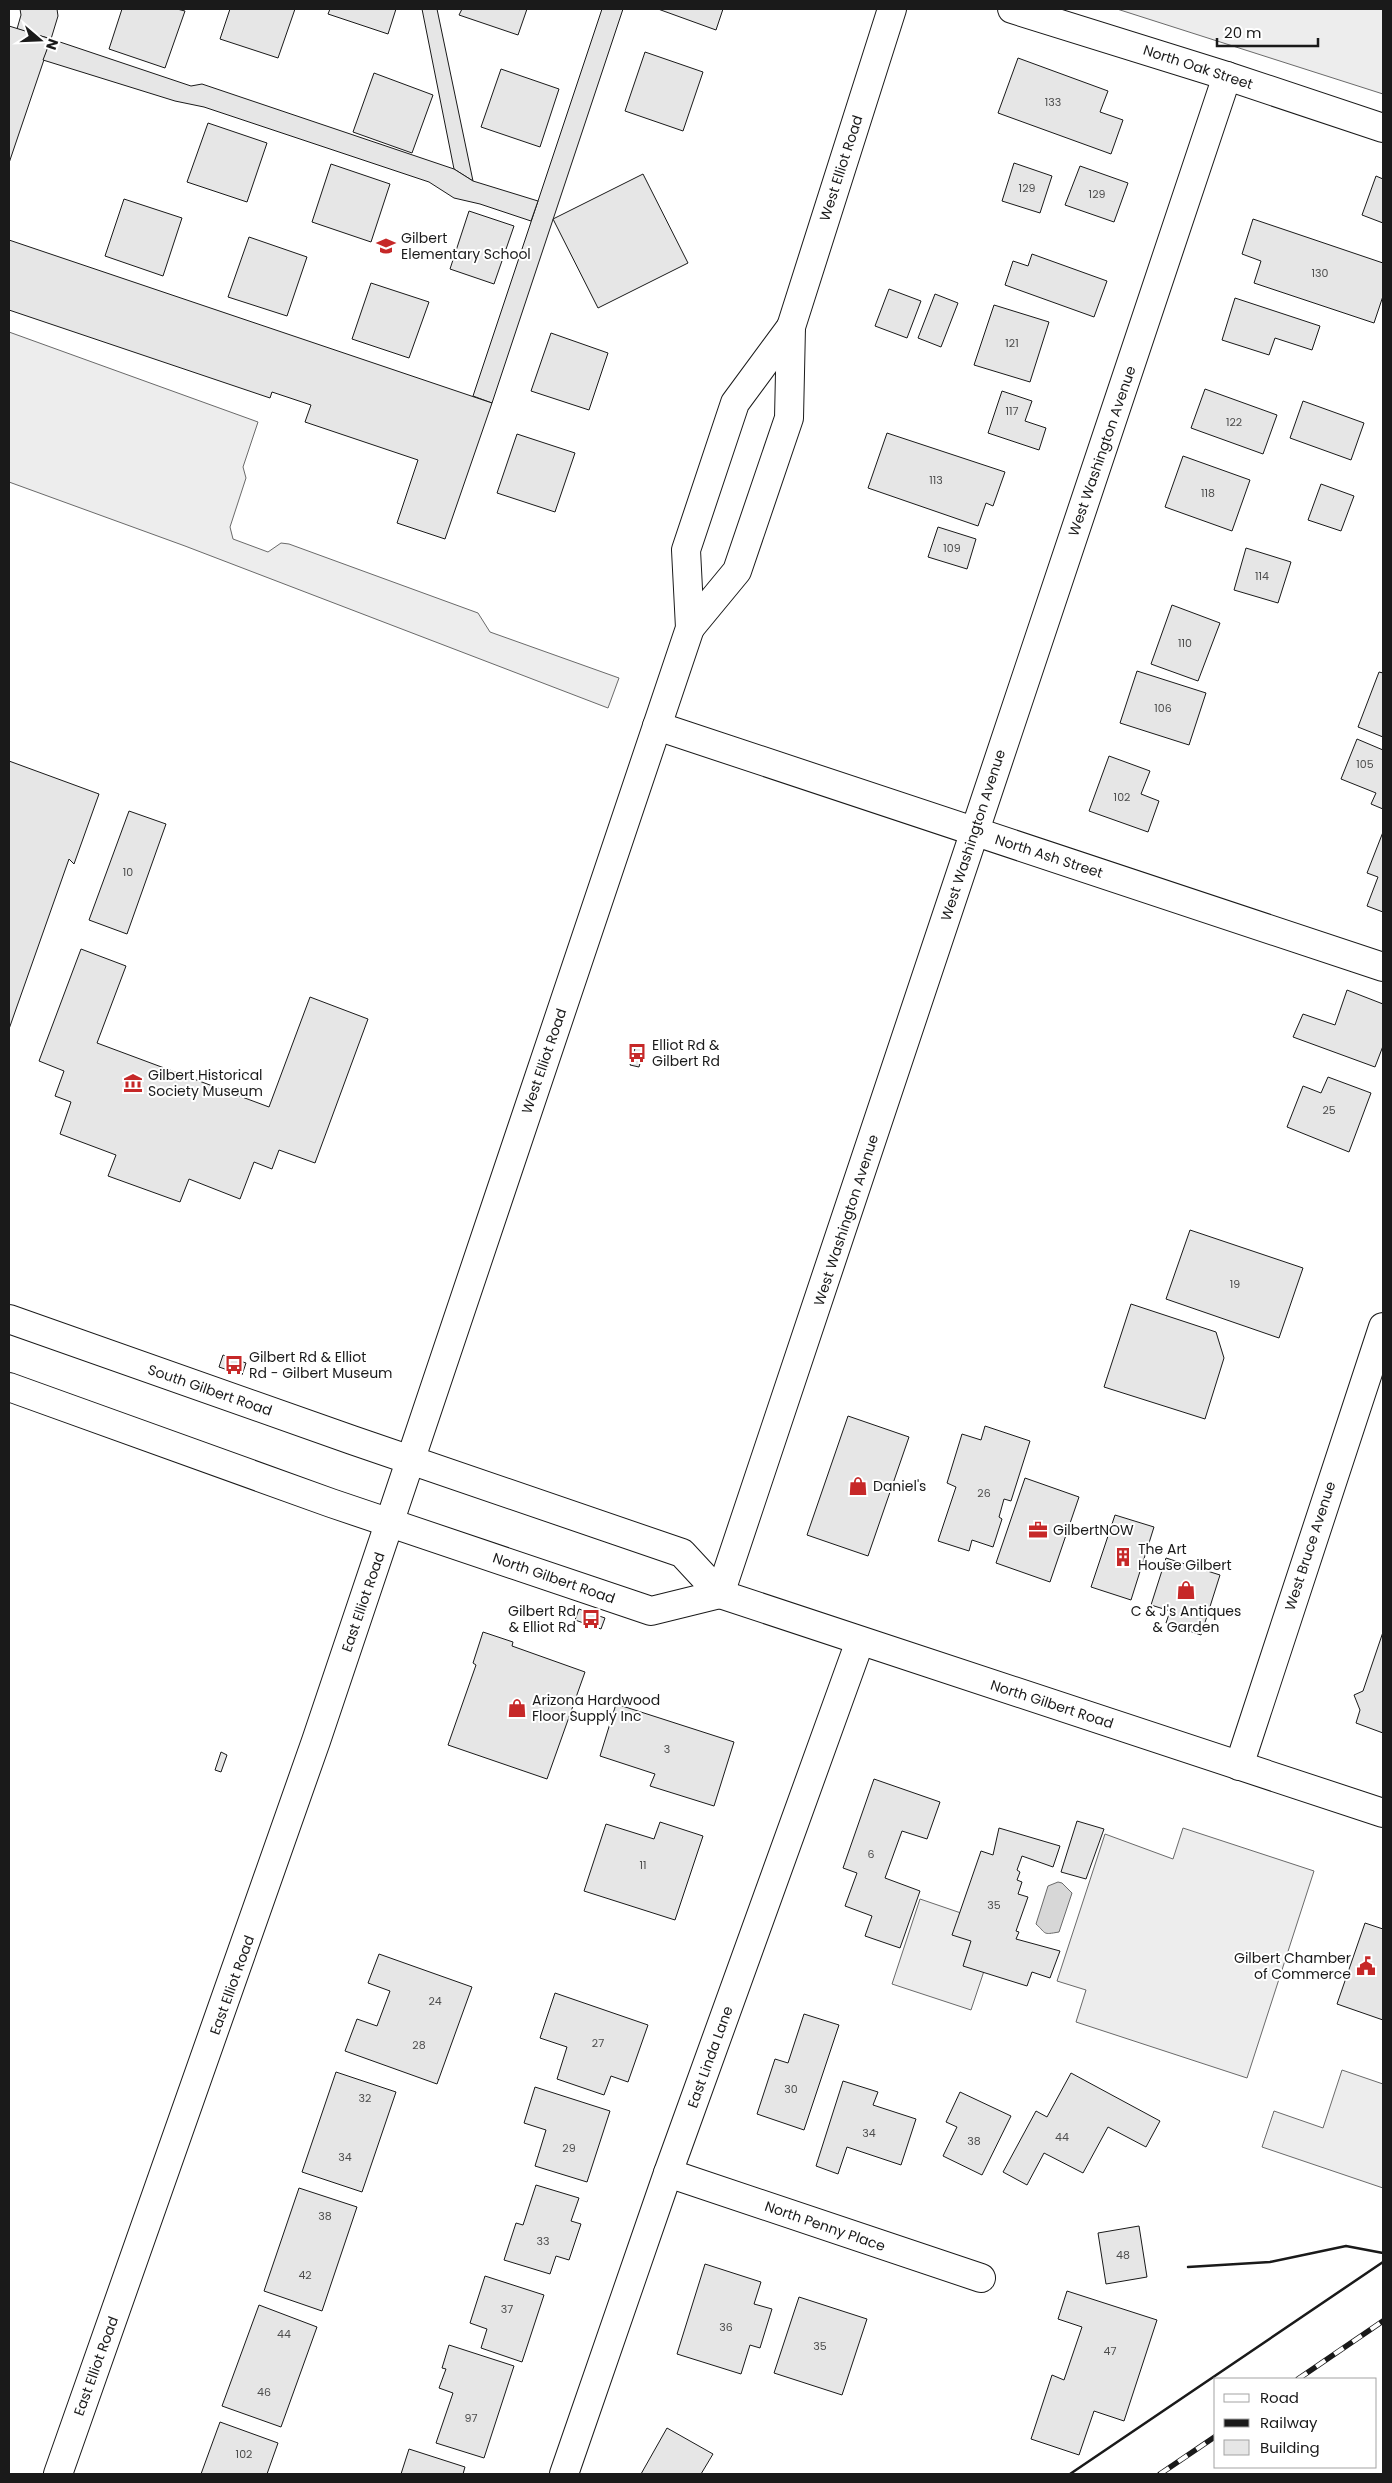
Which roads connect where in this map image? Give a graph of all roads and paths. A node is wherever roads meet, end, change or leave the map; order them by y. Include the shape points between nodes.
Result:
1 (892, 9) edge
2 (1012, 9) edge
3 (1227, 76) junction
4 (1383, 128) edge
5 (791, 327) junction
6 (690, 628) junction
7 (657, 726) junction
8 (974, 832) junction
9 (1383, 967) edge
10 (9, 1319) edge
11 (1383, 1327) edge
12 (9, 1387) edge
13 (411, 1460) junction
14 (400, 1493) joint
15 (390, 1522) junction
16 (720, 1594) junction
17 (860, 1641) junction
18 (1238, 1766) junction
19 (1383, 1813) edge
20 (668, 2173) junction
21 (981, 2278) dead end
22 (58, 2474) edge
23 (564, 2474) edge

1 - 5 main road, West Elliot Road
2 - 3 main road, North Oak Street
3 - 4 main road, North Oak Street
3 - 8 main road, West Washington Avenue
5 - 6 main road, West Elliot Road via 789,418 737,571
5 - 6 main road, West Elliot Road via 736,403 701,505 686,550
6 - 7 main road, West Elliot Road
7 - 8 main road, North Ash Street
7 - 13 main road, West Elliot Road
8 - 9 main road, North Ash Street
8 - 16 main road, West Washington Avenue
10 - 13 main road, South Gilbert Road
11 - 18 main road, West Bruce Avenue
12 - 15 main road
13 - 14 main road, West Elliot Road
13 - 16 main road, North Gilbert Road via 682,1553
14 - 15 main road, East Elliot Road
15 - 16 main road, North Gilbert Road via 651,1611
15 - 22 main road, East Elliot Road via 262,1900
16 - 17 main road, North Gilbert Road
17 - 18 main road, North Gilbert Road
17 - 20 main road, East Linda Lane
18 - 19 main road, North Gilbert Road
20 - 21 main road, North Penny Place
20 - 23 main road, East Linda Lane

